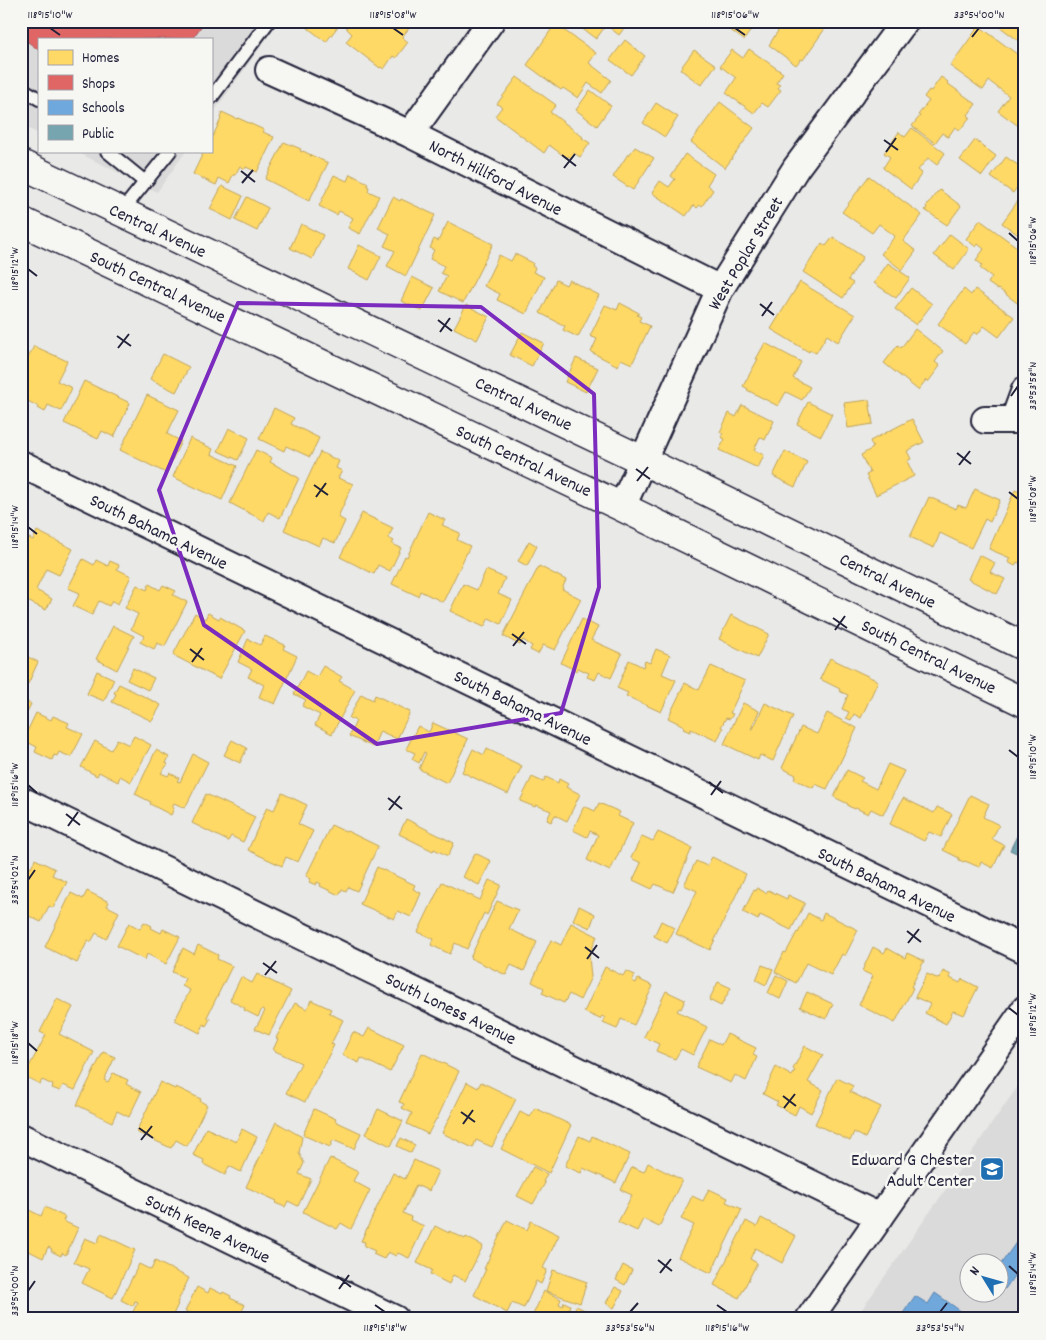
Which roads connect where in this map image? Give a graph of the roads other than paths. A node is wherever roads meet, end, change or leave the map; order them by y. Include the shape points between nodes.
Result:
1 (269, 21) edge
2 (491, 21) edge
3 (905, 21) edge
4 (269, 70) dead end
5 (21, 88) edge
6 (212, 97) edge
7 (38, 98) edge
8 (410, 134) junction
9 (108, 152) edge
10 (169, 152) edge
11 (21, 164) edge
12 (145, 182) junction
13 (121, 212) junction
14 (21, 221) edge
15 (720, 289) junction
16 (1025, 390) edge
17 (985, 420) dead end
18 (1019, 426) edge
19 (642, 460) junction
20 (21, 464) edge
21 (622, 507) junction
22 (1025, 647) edge
23 (1025, 703) edge
24 (21, 800) edge
25 (1025, 950) edge
26 (1025, 1009) edge
27 (21, 1137) edge
28 (880, 1217) junction
29 (395, 1319) edge
30 (810, 1319) edge

1 - 6 lane
2 - 8 street
3 - 15 street, West Poplar Street via 796,168
4 - 8 street, North Hillford Avenue
5 - 7 lane
8 - 15 street, North Hillford Avenue
9 - 12 lane
10 - 12 lane
11 - 13 main road, Central Avenue
12 - 13 lane
13 - 19 main road, Central Avenue
14 - 21 main road, South Central Avenue
15 - 19 street, West Poplar Street
16 - 18 street
17 - 18 street
19 - 21 street, West Poplar Street
19 - 22 main road, Central Avenue
20 - 25 street, South Bahama Avenue
21 - 23 main road, South Central Avenue
24 - 28 street, South Loness Avenue
26 - 28 street
27 - 29 street, South Keene Avenue
28 - 30 street

